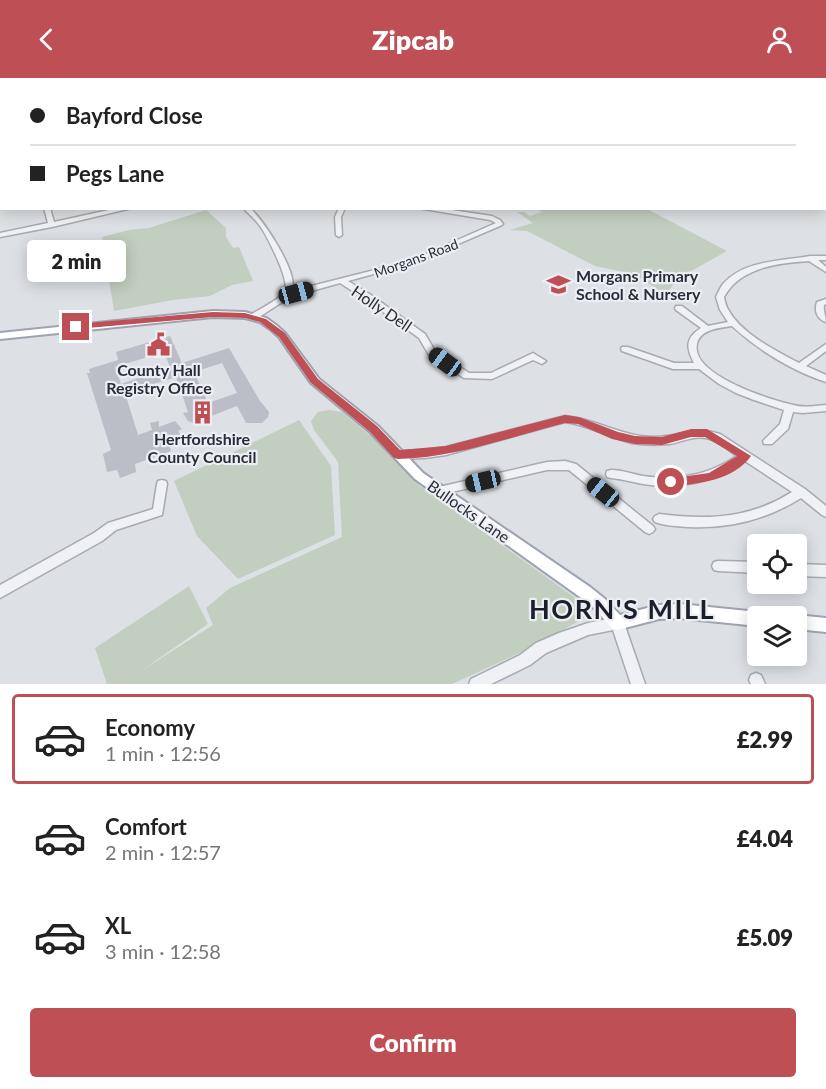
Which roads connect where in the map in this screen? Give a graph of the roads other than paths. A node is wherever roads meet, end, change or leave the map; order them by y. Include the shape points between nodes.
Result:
1 (48, 210) edge
2 (120, 210) edge
3 (248, 210) edge
4 (341, 210) edge
5 (434, 210) edge
6 (52, 225) junction
7 (0, 235) edge
8 (339, 235) dead end
9 (810, 258) junction
10 (826, 258) edge
11 (826, 270) edge
12 (342, 281) junction
13 (287, 295) junction
14 (826, 301) edge
15 (679, 308) dead end
16 (253, 317) junction
17 (826, 320) edge
18 (734, 322) junction
19 (707, 329) junction
20 (0, 336) edge
21 (826, 347) edge
22 (625, 349) dead end
23 (542, 361) dead end
24 (699, 366) junction
25 (799, 367) junction
26 (826, 379) edge
27 (789, 407) junction
28 (826, 408) edge
29 (768, 441) dead end
30 (398, 455) junction
31 (745, 456) junction
32 (611, 474) dead end
33 (162, 484) dead end
34 (439, 491) junction
35 (801, 492) junction
36 (826, 512) edge
37 (659, 519) dead end
38 (649, 529) dead end
39 (718, 566) dead end
40 (747, 567) edge
41 (807, 570) edge
42 (826, 571) edge
43 (0, 592) edge
44 (747, 618) edge
45 (617, 623) junction
46 (807, 623) edge
47 (826, 625) edge
48 (476, 684) edge
49 (638, 684) edge

1 - 6 street
2 - 6 street
3 - 13 street via 278,254 290,287
4 - 8 street
5 - 12 street, Morgans Road via 500,223 434,254
6 - 7 street
9 - 10 street
9 - 11 street
9 - 18 street via 762,267 730,282 722,291 720,303
12 - 13 street, Morgans Road
12 - 23 street, Holly Dell via 416,331 432,353 467,376 492,376 533,356
13 - 16 street, Morgans Road
14 - 17 street via 820,304 819,312
15 - 19 street
16 - 20 main road via 191,315
16 - 30 main road, Bullocks Lane via 282,335 315,381 374,429
18 - 19 street
18 - 25 street
19 - 24 street via 696,336 692,346
21 - 25 street
22 - 24 street via 673,366
24 - 27 street via 728,386
25 - 26 street
27 - 28 street
27 - 29 street via 785,426
30 - 31 street via 446,451 565,419 579,420 635,440 662,441 707,433
30 - 34 main road, Bullocks Lane
31 - 32 street via 721,473 700,480 658,482
31 - 35 street
33 - 43 street via 158,512 112,526
34 - 38 street via 565,465
34 - 45 main road, Bullocks Lane via 585,592
35 - 36 street
35 - 37 street via 766,513 741,520
39 - 40 street
41 - 42 street
44 - 45 main road via 669,611
45 - 48 street via 564,638
45 - 49 street
46 - 47 main road

